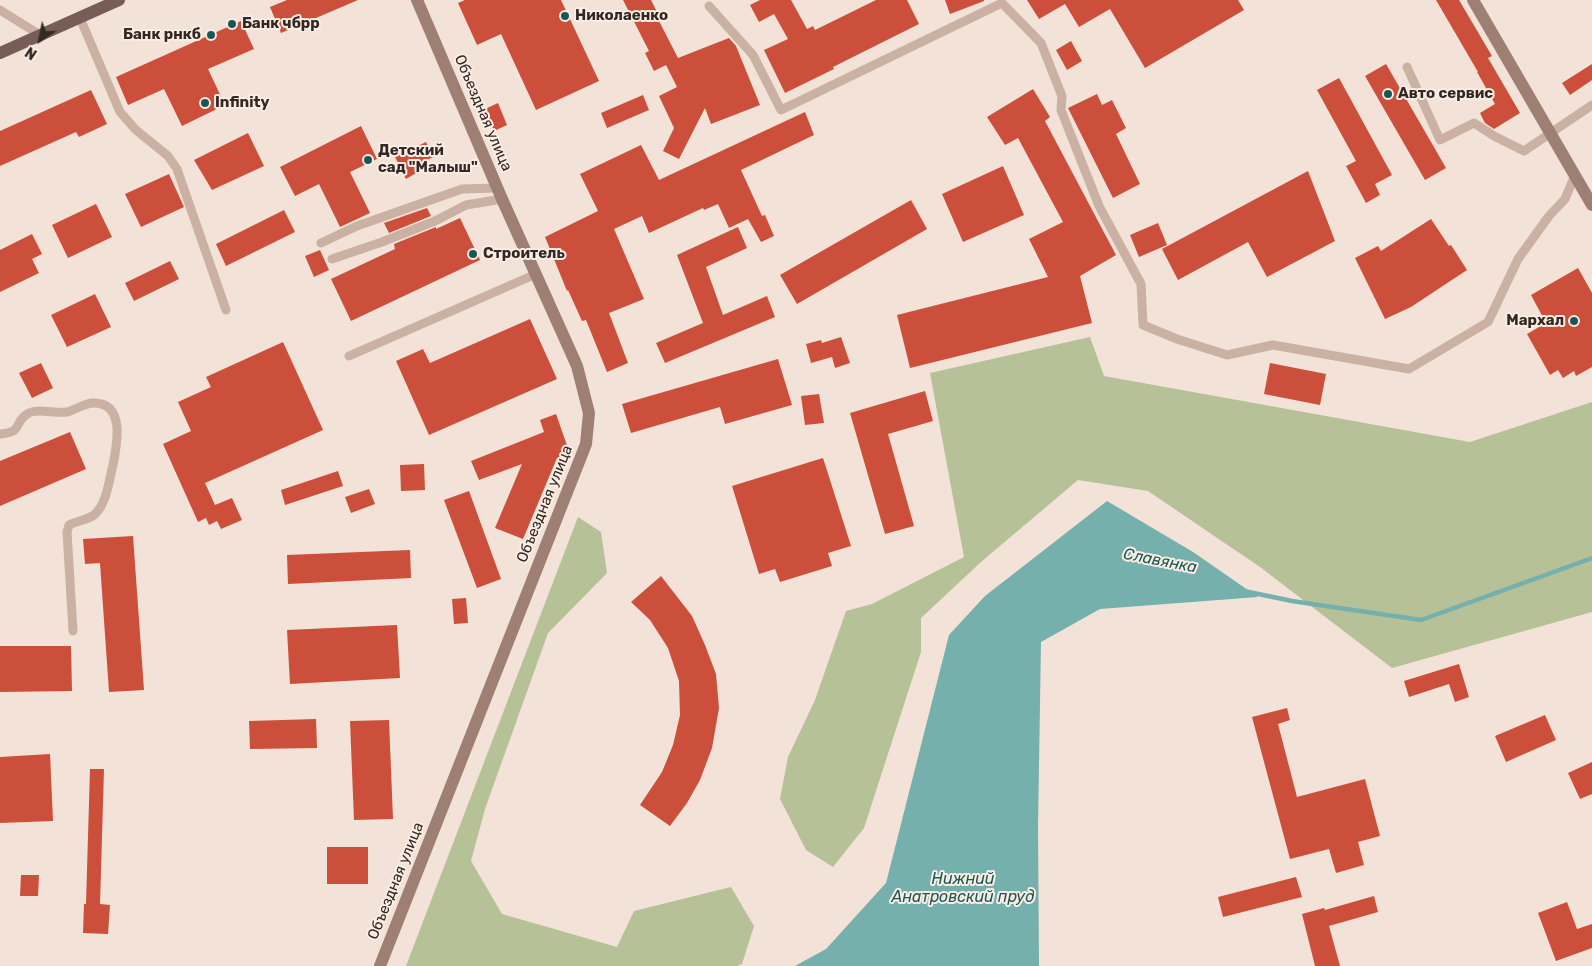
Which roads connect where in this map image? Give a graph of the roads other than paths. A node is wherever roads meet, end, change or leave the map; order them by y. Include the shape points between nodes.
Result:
1 (119, 0) edge
2 (417, 0) edge
3 (1474, 0) edge
4 (709, 6) dead end
5 (0, 10) edge
6 (80, 18) junction
7 (40, 35) junction
8 (0, 53) edge
9 (1407, 67) dead end
10 (1592, 105) edge
11 (1550, 133) junction
12 (1575, 175) junction
13 (499, 193) junction
14 (1592, 205) edge
15 (321, 242) dead end
16 (332, 259) dead end
17 (536, 274) junction
18 (226, 310) dead end
19 (349, 356) dead end
20 (0, 434) edge
21 (73, 631) dead end
22 (380, 966) edge

1 - 6 main road
2 - 13 main road, Объездная улица
3 - 11 main road
4 - 12 lane via 753,56 781,110 1002,3 1041,43 1062,96 1060,110 1099,206 1141,284 1143,325 1227,355 1272,345 1409,369 1488,322 1518,259 1565,199
5 - 7 lane
6 - 7 main road
6 - 18 lane via 120,112 168,156 176,169
7 - 8 main road
9 - 11 lane via 1440,140 1474,123 1524,151
10 - 11 lane
11 - 12 main road
12 - 14 main road
13 - 15 lane via 462,189
13 - 16 lane via 382,242
13 - 17 main road, Объездная улица
17 - 19 lane
17 - 22 main road, Объездная улица via 577,366 589,413 586,444
20 - 21 lane via 11,433 22,417 31,412 67,412 91,403 109,409 115,418 119,432 104,500 94,515 69,525 67,532

